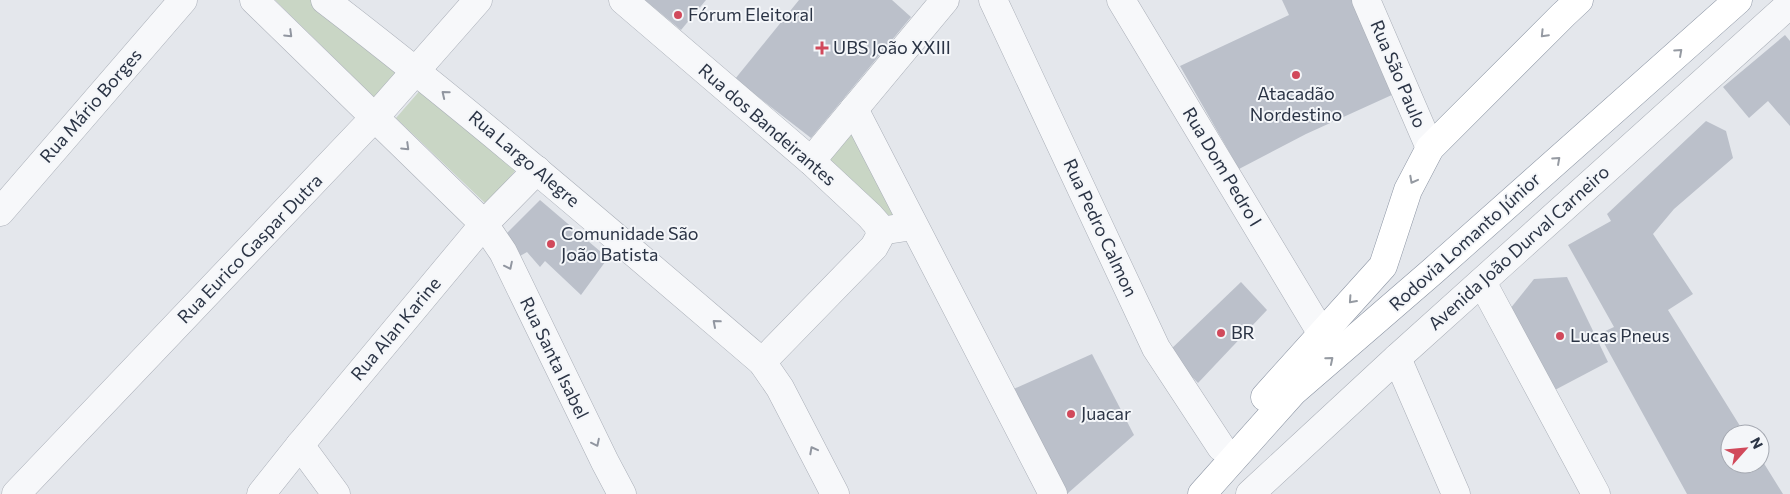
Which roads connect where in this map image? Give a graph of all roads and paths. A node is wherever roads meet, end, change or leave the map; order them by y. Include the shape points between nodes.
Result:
1 (183, 0) edge
2 (254, 0) edge
3 (325, 0) edge
4 (478, 0) edge
5 (623, 0) edge
6 (945, 0) edge
7 (993, 0) edge
8 (1121, 0) edge
9 (1366, 0) edge
10 (1738, 0) edge
11 (1790, 4) edge
12 (1566, 5) edge
13 (417, 70) junction
14 (854, 109) junction
15 (375, 117) junction
16 (1430, 148) junction
17 (811, 162) junction
18 (537, 170) junction
19 (0, 212) edge
20 (484, 224) junction
21 (913, 226) junction
22 (880, 231) junction
23 (1482, 282) junction
24 (1322, 334) junction
25 (1397, 358) junction
26 (762, 362) junction
27 (300, 444) junction
28 (1222, 447) junction
29 (24, 491) edge
30 (261, 494) edge
31 (336, 494) edge
32 (622, 494) edge
33 (835, 494) edge
34 (1053, 494) edge
35 (1181, 494) edge
36 (1202, 494) edge
37 (1250, 494) edge
38 (1456, 494) edge
39 (1596, 494) edge

1 - 19 street, Rua Mário Borges
2 -> 15 street
3 - 13 street, Rua Largo Alegre
4 - 13 street, Rua Eurico Gaspar Dutra
5 - 17 street, Rua dos Bandeirantes
6 - 14 street
7 - 28 street, Rua Pedro Calmon via 1156,348
8 - 24 street, Rua Dom Pedro I
9 - 16 street, Rua São Paulo
36 -> 10 highway, Rodovia Lomanto Júnior via 1293,392
11 - 23 street, Avenida João Durval Carneiro
12 -> 16 highway
13 - 15 street, Rua Eurico Gaspar Dutra
18 -> 13 street, Rua Largo Alegre
14 - 17 street
14 - 21 street
15 -> 20 street
15 - 29 street, Rua Eurico Gaspar Dutra
16 -> 24 highway, Rodovia Lomanto Júnior via 1408,190 1382,266
17 - 22 street, Rua dos Bandeirantes via 870,216
18 - 20 street, Rua Alan Karine
26 -> 18 street, Rua Largo Alegre
20 - 27 street, Rua Alan Karine
20 -> 32 street, Rua Santa Isabel via 503,252
21 - 22 street
21 - 34 street
22 - 26 street via 874,247
23 - 25 street, Avenida João Durval Carneiro
23 - 39 street
24 - 28 highway, Rodovia Lomanto Júnior
25 - 37 street, Avenida João Durval Carneiro
25 - 38 street
33 -> 26 street, Rua Largo Alegre via 780,388
27 - 30 street, Rua Alan Karine
27 - 31 street
28 - 35 highway, Rodovia Lomanto Júnior

